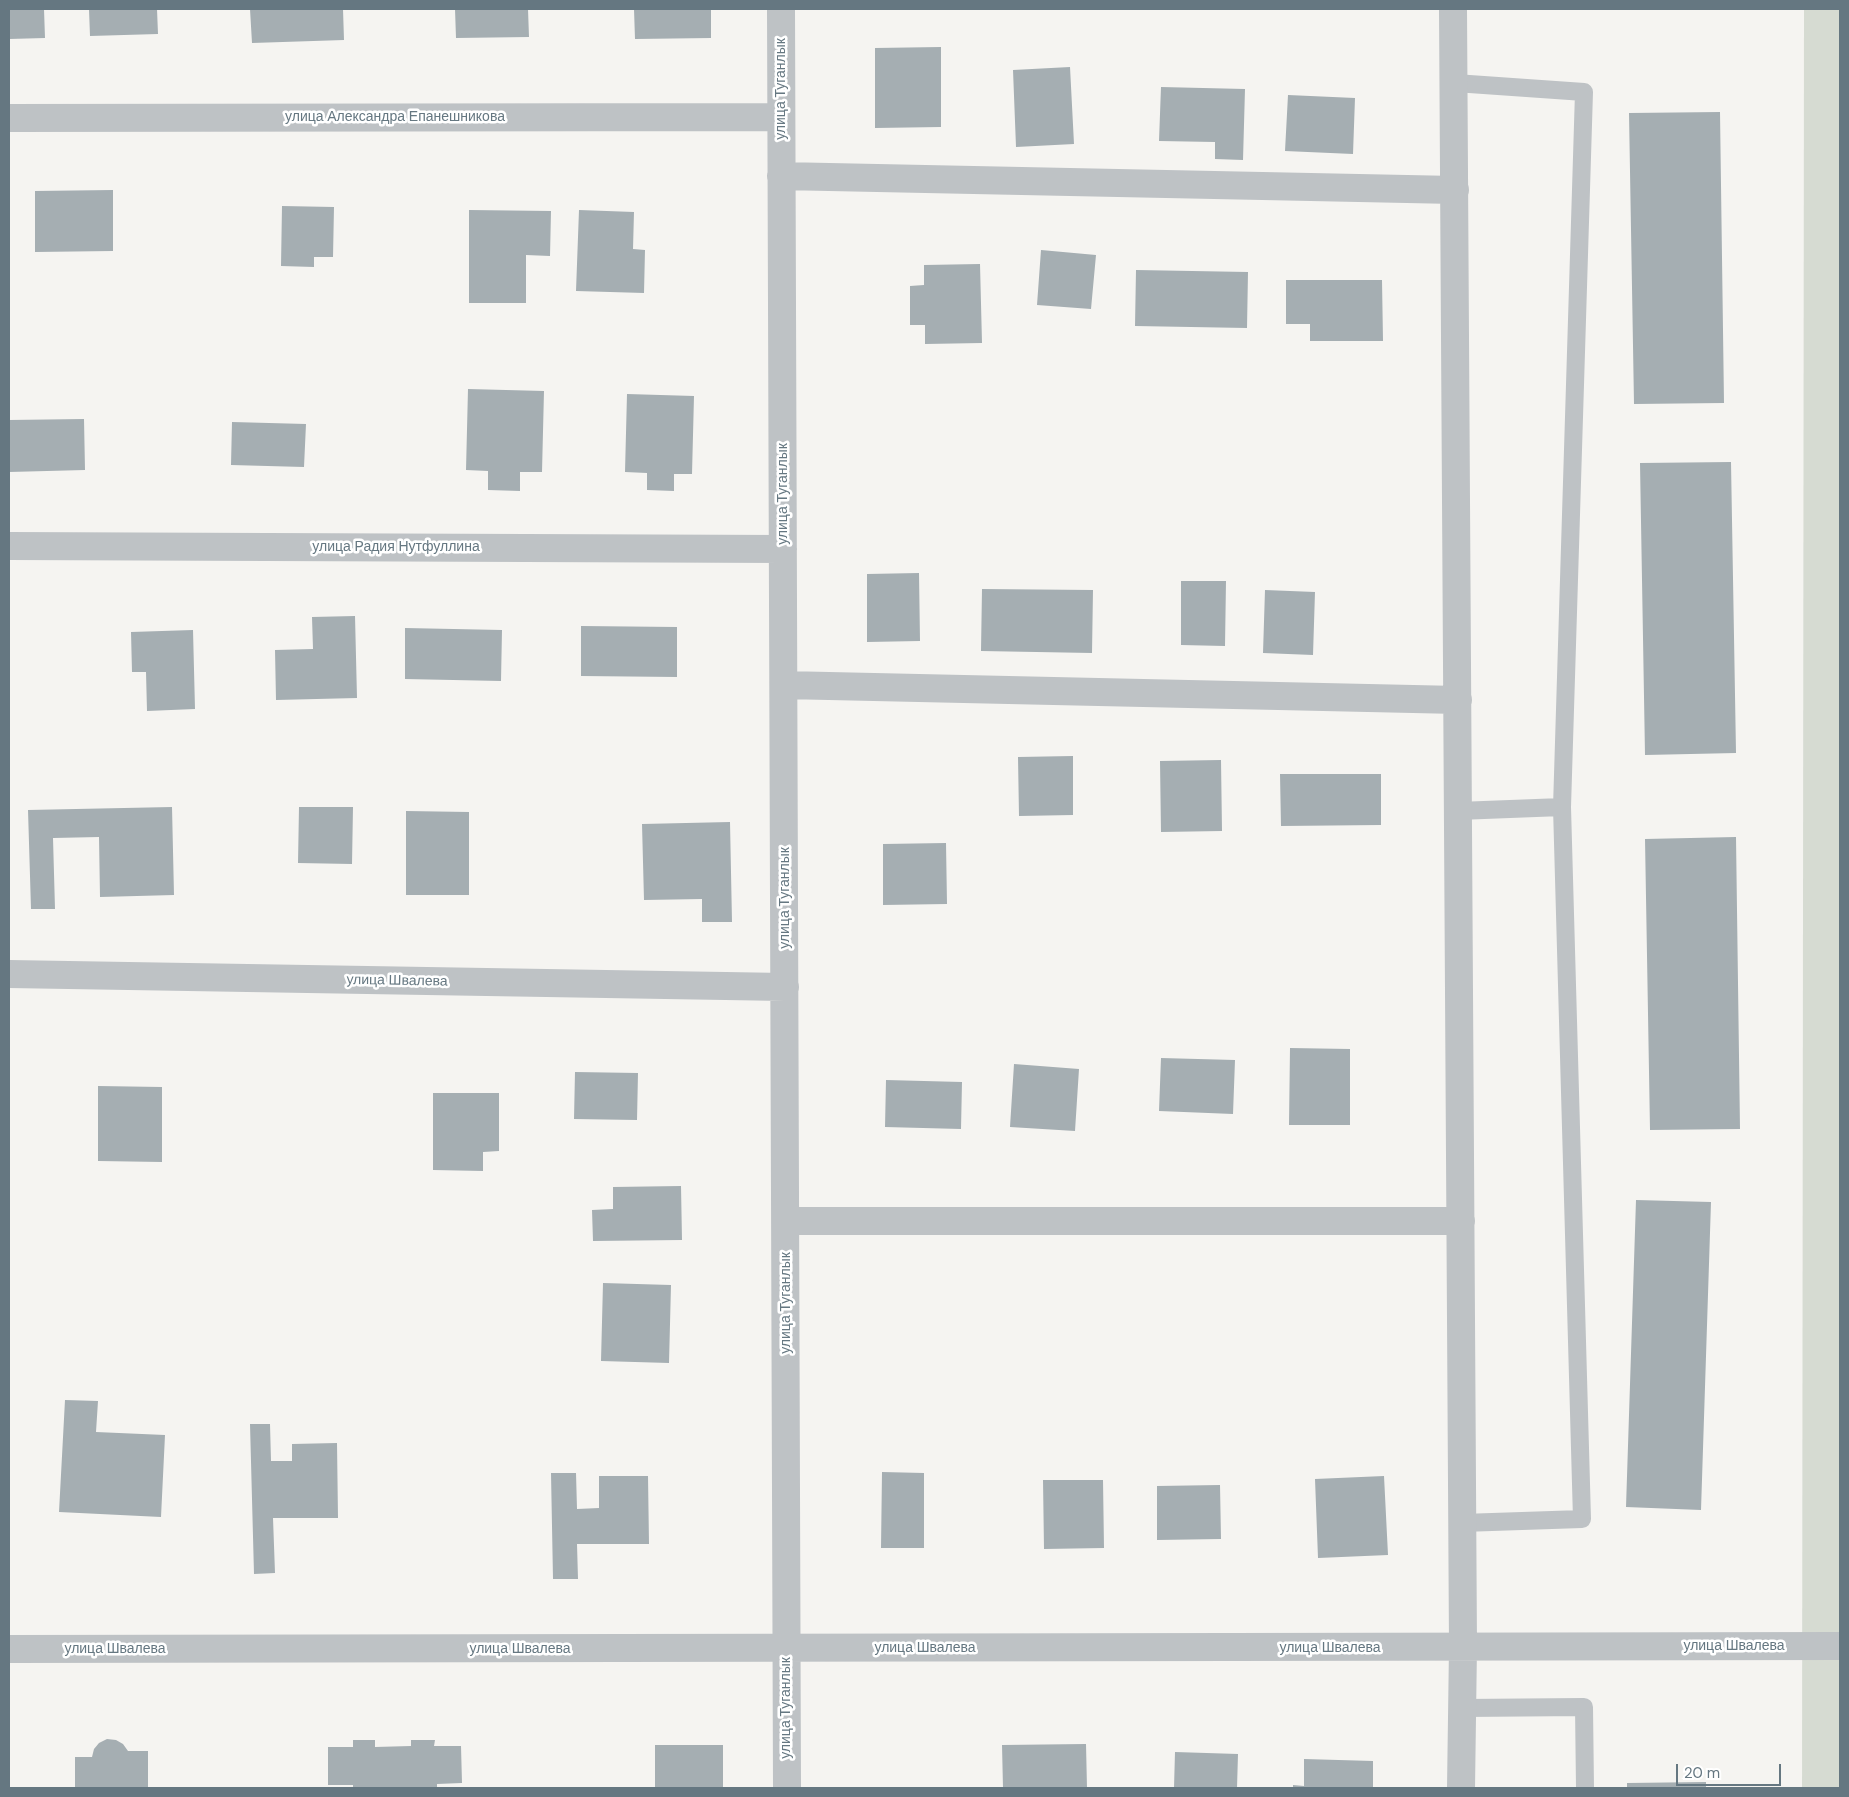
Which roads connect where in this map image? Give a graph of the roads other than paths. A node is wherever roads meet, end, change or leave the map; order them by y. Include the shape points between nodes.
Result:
1 (780, 9) edge
2 (1453, 9) edge
3 (1455, 83) junction
4 (781, 117) junction
5 (9, 118) edge
6 (781, 176) junction
7 (1455, 190) junction
8 (9, 546) edge
9 (783, 549) junction
10 (784, 685) junction
11 (1458, 700) junction
12 (1562, 807) junction
13 (1458, 811) junction
14 (9, 974) edge
15 (785, 987) junction
16 (786, 1221) junction
17 (1461, 1221) junction
18 (1462, 1523) junction
19 (1840, 1646) edge
20 (1463, 1647) junction
21 (9, 1649) edge
22 (786, 1649) junction
23 (1463, 1708) junction
24 (787, 1788) edge
25 (1461, 1788) edge
26 (1585, 1788) edge

1 - 4 street, улица Туганлык
2 - 3 street
3 - 7 street
3 - 12 lane via 1584,92
4 - 5 street, улица Александра Епанешникова
4 - 6 street, улица Туганлык
6 - 7 street
6 - 9 street, улица Туганлык
7 - 11 street
8 - 9 street, улица Радия Нутфуллина
9 - 10 street, улица Туганлык
10 - 11 street
10 - 15 street, улица Туганлык
11 - 13 street
12 - 13 lane
12 - 18 lane via 1582,1519
13 - 17 street
14 - 15 street, улица Швалева
15 - 16 street, улица Туганлык
16 - 17 street
16 - 22 street, улица Туганлык
17 - 18 street
18 - 20 street
19 - 20 street, улица Швалева
20 - 22 street, улица Швалева
20 - 23 street
21 - 22 street, улица Швалева
22 - 24 street, улица Туганлык
23 - 25 street
23 - 26 lane via 1584,1707

